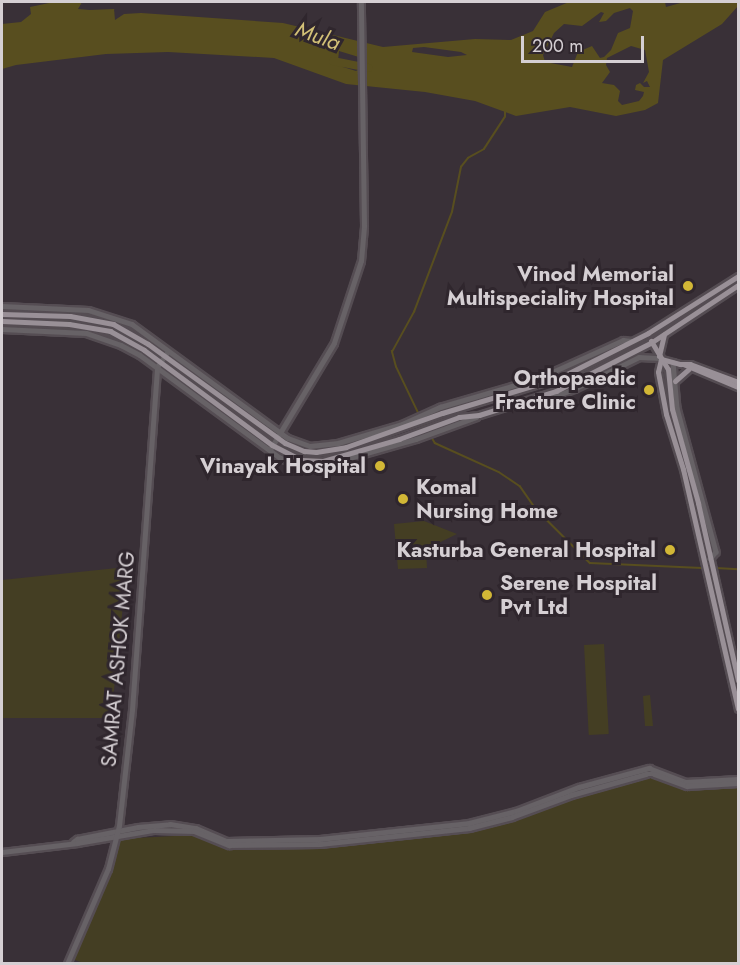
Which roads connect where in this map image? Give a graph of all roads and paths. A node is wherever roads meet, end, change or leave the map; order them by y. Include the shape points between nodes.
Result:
1 (361, 2) edge
2 (738, 276) edge
3 (738, 285) edge
4 (2, 306) edge
5 (2, 314) edge
6 (2, 321) edge
7 (2, 329) edge
8 (648, 333) junction
9 (664, 335) junction
10 (652, 342) junction
11 (167, 354) junction
12 (660, 358) junction
13 (673, 362) junction
14 (159, 364) junction
15 (686, 366) junction
16 (675, 381) junction
17 (738, 382) edge
18 (738, 387) edge
19 (538, 398) junction
20 (279, 435) junction
21 (418, 435) junction
22 (271, 447) junction
23 (710, 561) junction
24 (713, 574) junction
25 (706, 577) junction
26 (738, 681) edge
27 (738, 709) edge
28 (738, 781) edge
29 (117, 834) junction
30 (2, 852) edge
31 (67, 963) edge

1 - 20 street via 361,261 334,343
2 - 8 main road
3 - 9 main road
4 - 11 street via 103,312 142,330
5 - 11 main road via 101,320
6 - 14 main road via 99,327 125,337
7 - 14 street via 98,335
8 - 10 main road
8 - 20 main road via 559,378 428,416 346,447 316,452 295,449
9 - 10 main road
9 - 12 main road
10 - 12 main road
10 - 19 main road
11 - 14 street
11 - 20 main road
12 - 13 main road
12 - 19 street via 639,357 574,389 548,399
12 - 23 main road via 668,369 672,410
12 - 25 main road via 658,372 666,414 683,469
13 - 15 main road
13 - 16 street
14 - 22 main road
14 - 29 street, SAMRAT ASHOK MARG via 132,700
15 - 16 main road
15 - 17 main road via 690,364
15 - 18 main road
16 - 23 street via 677,408 716,552
19 - 21 main road via 459,417
20 - 22 street
21 - 22 main road via 323,461 302,460
21 - 22 street via 349,461 326,464 287,461
23 - 24 main road
24 - 25 main road
24 - 26 main road
25 - 27 main road
28 - 29 street via 685,782 649,768 469,823 320,839 227,841 179,825 151,825
29 - 30 street
29 - 31 street, SAMRAT ASHOK MARG via 108,869

